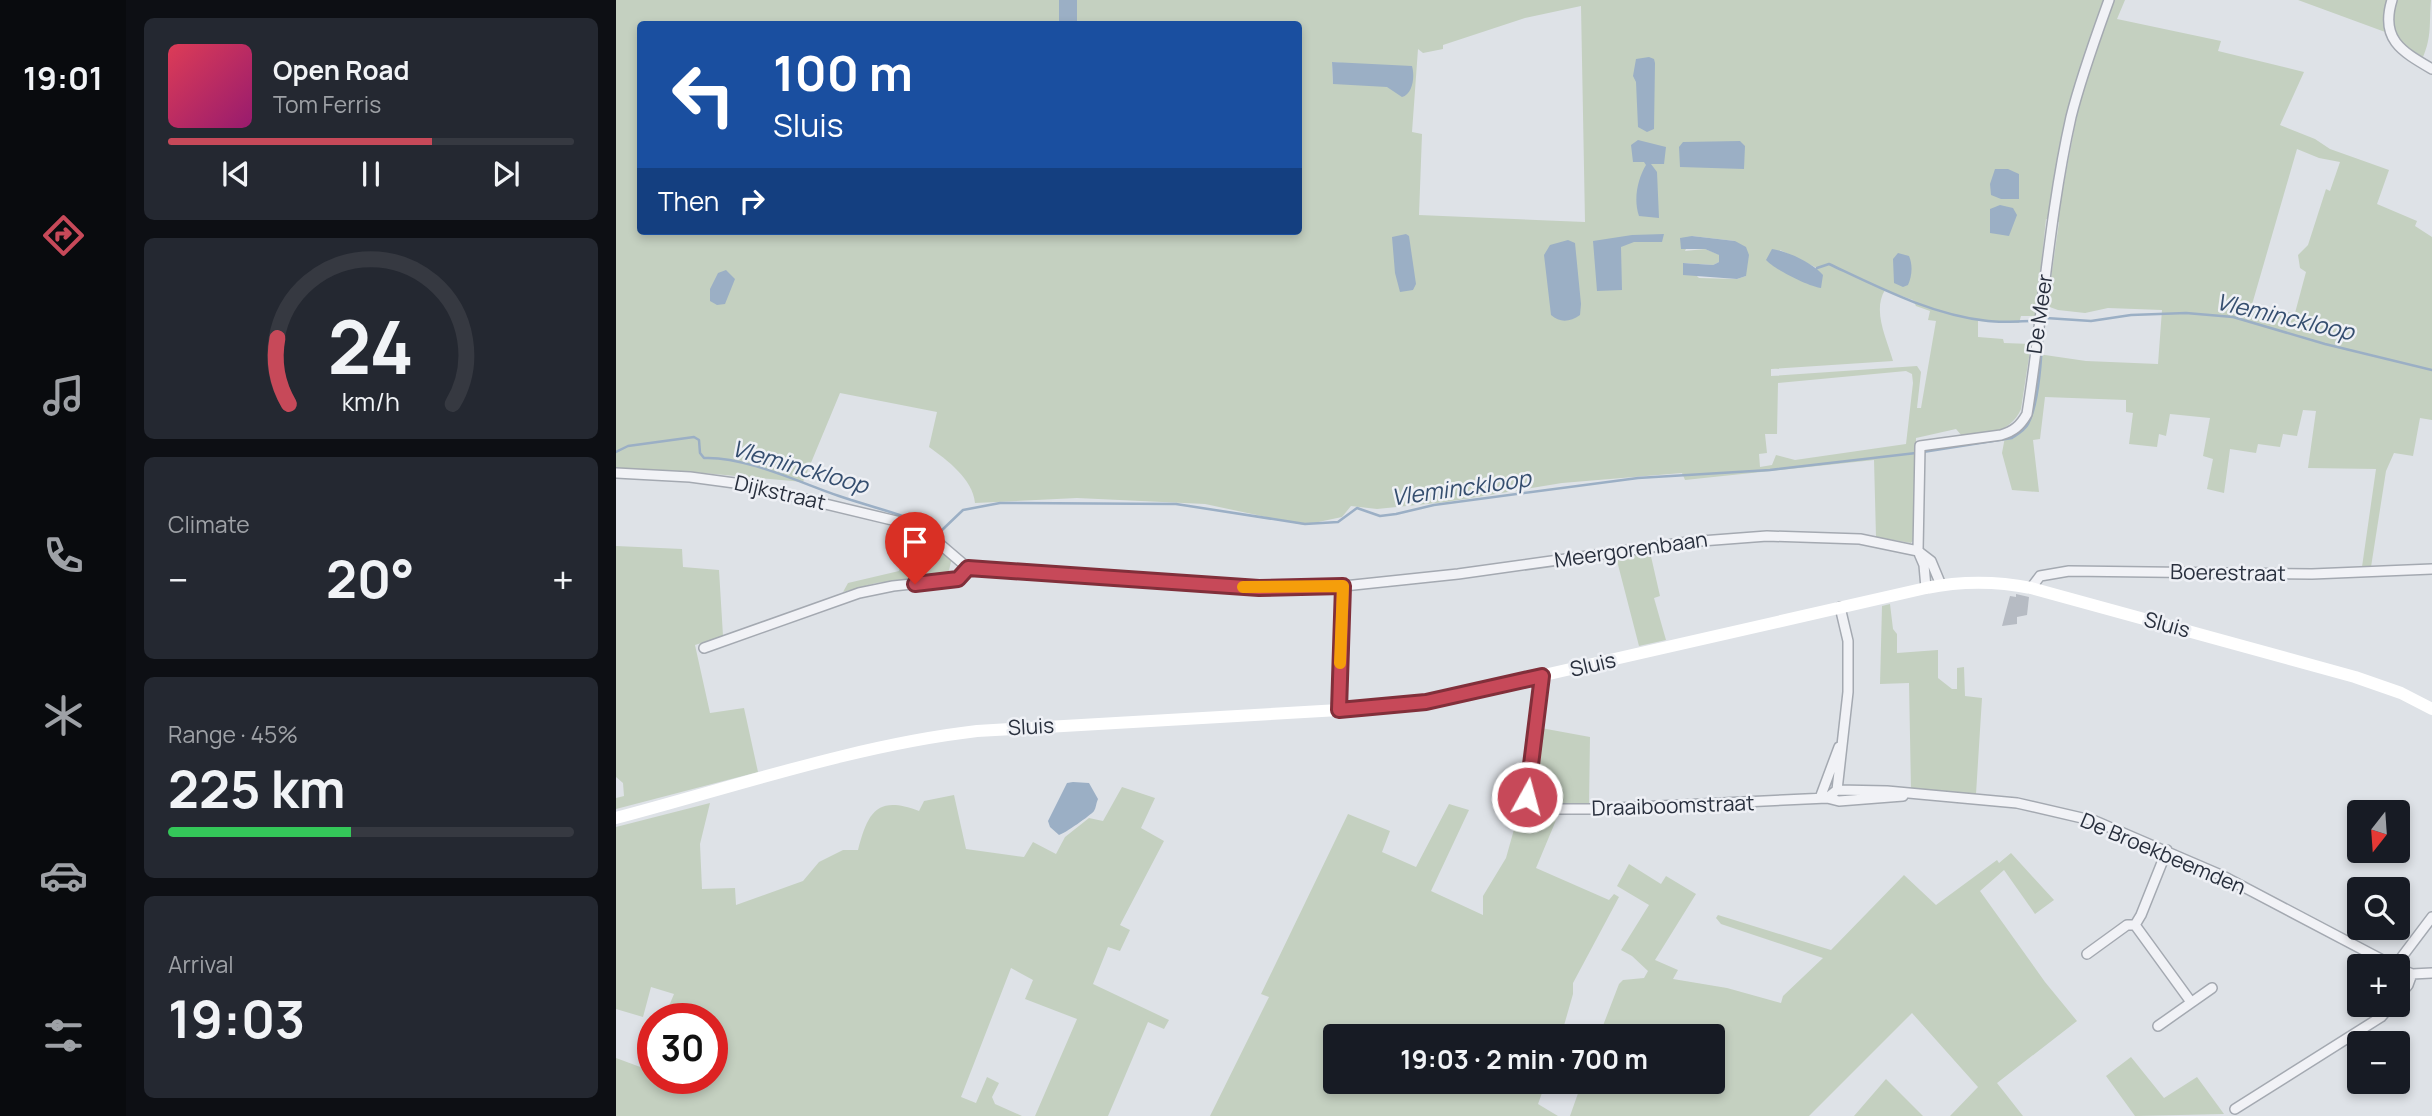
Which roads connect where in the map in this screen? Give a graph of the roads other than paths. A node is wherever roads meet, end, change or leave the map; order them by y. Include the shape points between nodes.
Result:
1 (2109, 0) edge
2 (2392, 0) edge
3 (2432, 69) edge
4 (616, 473) edge
5 (1918, 551) junction
6 (968, 568) junction
7 (2432, 569) edge
8 (1941, 585) junction
9 (1343, 586) junction
10 (1926, 588) junction
11 (2032, 588) junction
12 (1840, 607) junction
13 (704, 648) dead end
14 (1542, 676) junction
15 (2432, 709) edge
16 (1339, 710) junction
17 (1840, 746) junction
18 (1837, 790) junction
19 (1915, 795) junction
20 (1823, 798) junction
21 (616, 818) edge
22 (2167, 850) junction
23 (2432, 917) edge
24 (2135, 925) junction
25 (2087, 954) dead end
26 (2371, 954) edge
27 (2405, 954) edge
28 (2412, 974) joint
29 (2432, 974) edge
30 (2410, 980) edge
31 (2212, 988) dead end
32 (2191, 1002) junction
33 (2381, 1017) edge
34 (2158, 1026) dead end
35 (2235, 1109) dead end

1 - 5 street, De Meer via 2071,118 2027,414 2013,431 1920,446
2 - 3 street via 2387,17 2390,34 2399,48
4 - 6 street, Dijkstraat via 742,484 913,526
5 - 8 street via 1931,561
5 - 9 street, Meergorenbaan via 1860,539 1730,537
5 - 10 street
6 - 9 street, Meergorenbaan via 1259,588
6 - 13 street, Meergorenbaan via 958,579 859,593
7 - 11 street, Boerestraat via 2312,574 2069,571 2040,576
8 - 10 street, Sluis
8 - 11 street, Sluis via 1992,583
9 - 16 street
10 - 12 street, Sluis
11 - 15 street, Sluis via 2355,677
12 - 14 street, Sluis
12 - 17 street via 1849,665
14 - 16 street, Sluis via 1426,702
14 - 20 street, Draaiboomstraat via 1527,786 1533,806 1595,809
16 - 21 street, Sluis via 955,733 871,750
17 - 18 street
17 - 20 street
18 - 19 street, De Broekbeemden
18 - 20 street
19 - 20 street, De Broekbeemden via 1839,801
19 - 22 street, De Broekbeemden via 2017,803 2095,821
22 - 24 street
22 - 26 street, De Broekbeemden
23 - 27 street
24 - 25 street via 2127,925
24 - 32 street
28 - 29 street
28 - 30 street
31 - 32 street
32 - 34 street
33 - 35 street

